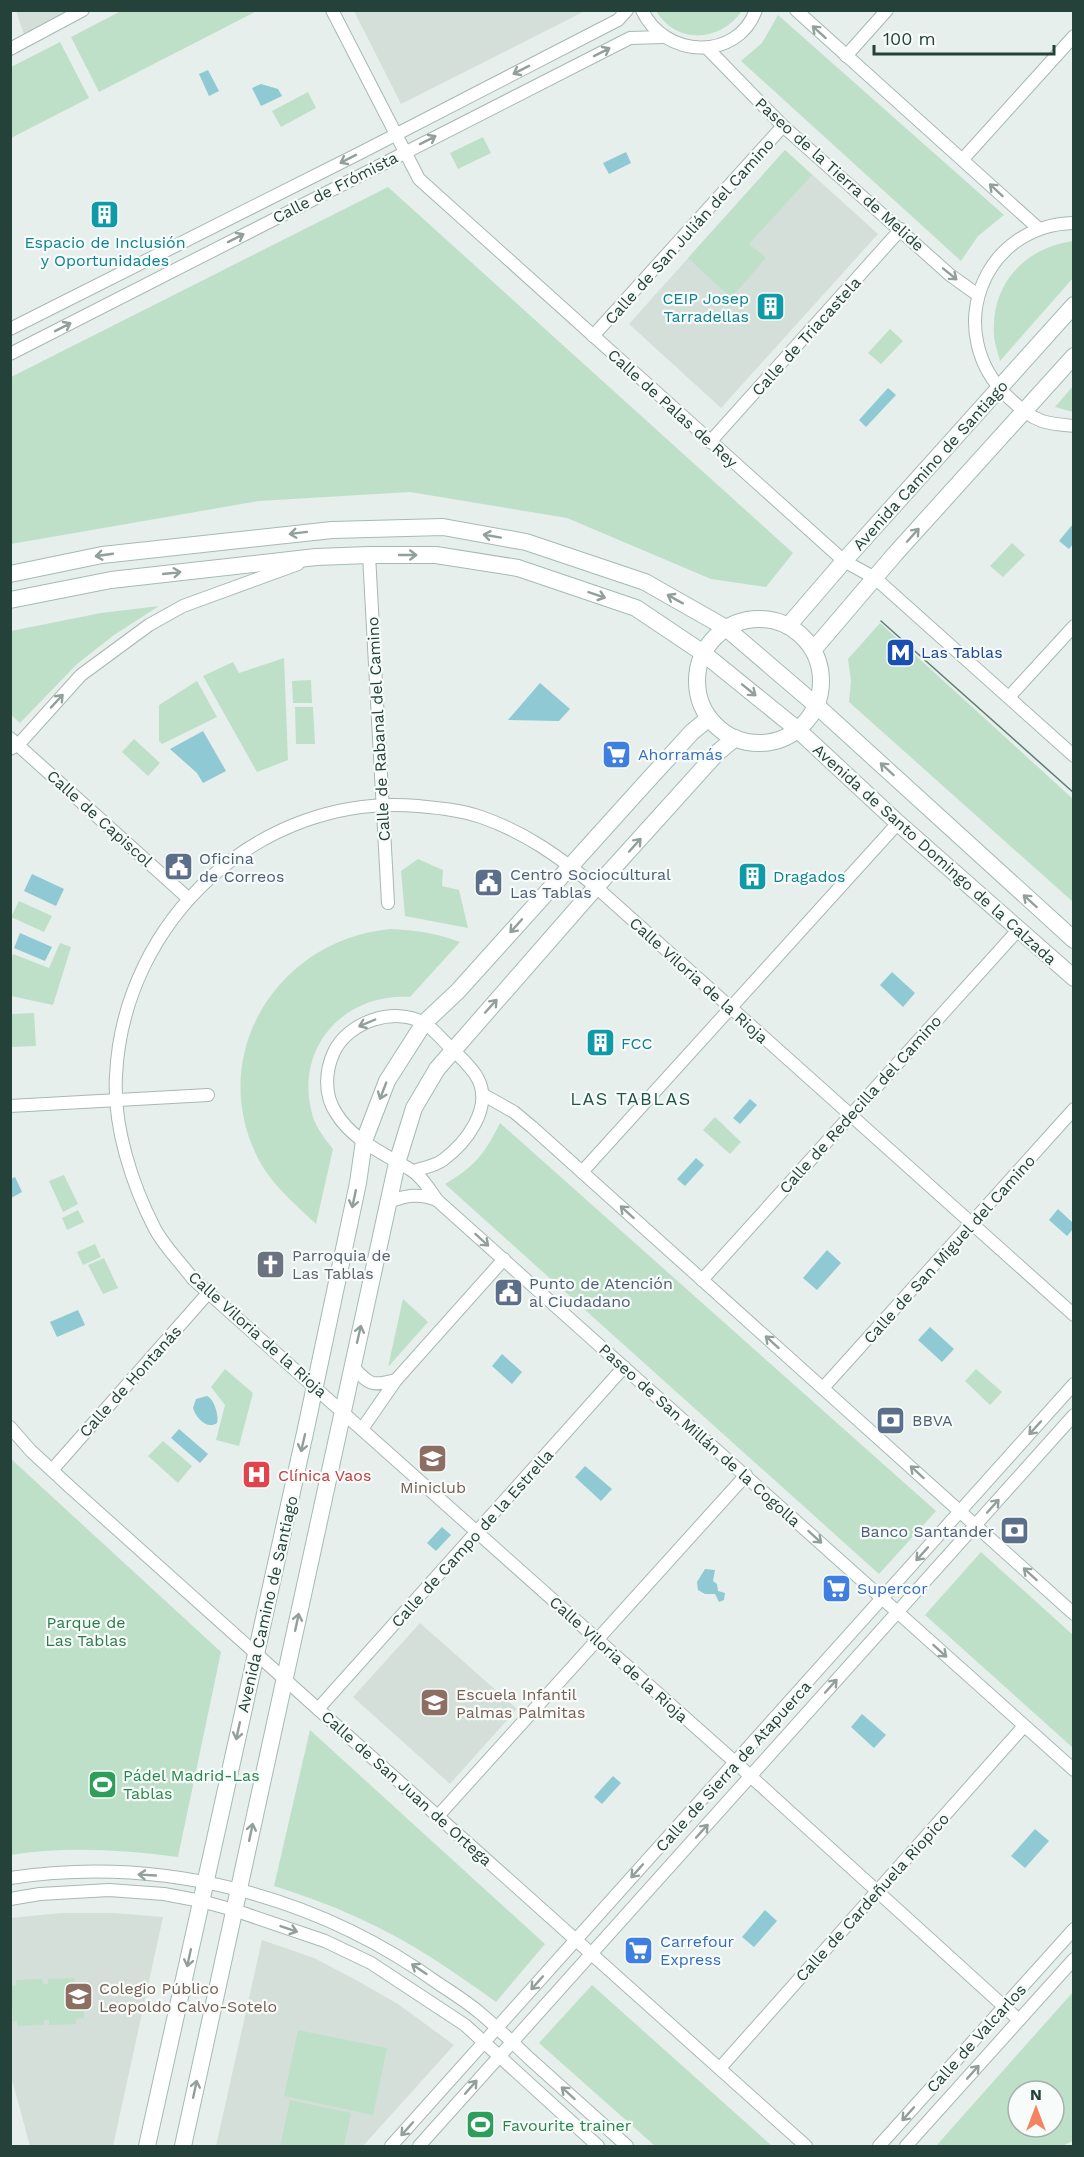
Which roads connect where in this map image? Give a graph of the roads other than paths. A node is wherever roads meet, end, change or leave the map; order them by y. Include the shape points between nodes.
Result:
1 (83, 10) edge
2 (332, 10) edge
3 (627, 10) edge
4 (642, 10) edge
5 (756, 10) edge
6 (796, 10) edge
7 (887, 10) edge
8 (1074, 36) edge
9 (664, 37) junction
10 (707, 48) junction
11 (11, 49) edge
12 (846, 56) junction
13 (783, 126) junction
14 (395, 135) junction
15 (403, 152) junction
16 (963, 159) junction
17 (1074, 223) edge
18 (1039, 229) junction
19 (901, 230) junction
20 (978, 295) junction
21 (1074, 305) edge
22 (10, 330) edge
23 (593, 336) junction
24 (10, 354) edge
25 (1074, 356) edge
26 (999, 388) junction
27 (1024, 412) junction
28 (1074, 426) edge
29 (710, 442) junction
30 (369, 555) junction
31 (316, 557) junction
32 (844, 561) junction
33 (10, 574) edge
34 (874, 579) junction
35 (10, 600) edge
36 (788, 626) junction
37 (1074, 626) edge
38 (726, 628) junction
39 (814, 649) junction
40 (704, 653) junction
41 (1009, 697) junction
42 (817, 706) junction
43 (709, 718) junction
44 (798, 730) junction
45 (735, 738) junction
46 (13, 744) edge
47 (1074, 756) edge
48 (382, 805) junction
49 (898, 823) junction
50 (570, 866) junction
51 (596, 887) junction
52 (189, 898) junction
53 (388, 903) dead end
54 (1019, 929) junction
55 (1074, 940) edge
56 (1074, 978) edge
57 (730, 1008) junction
58 (424, 1023) junction
59 (453, 1050) junction
60 (482, 1094) junction
61 (208, 1095) dead end
62 (117, 1100) junction
63 (10, 1106) edge
64 (1074, 1109) edge
65 (851, 1116) junction
66 (364, 1142) junction
67 (397, 1163) junction
68 (413, 1171) junction
69 (582, 1172) junction
70 (438, 1201) junction
71 (389, 1202) junction
72 (971, 1224) junction
73 (504, 1259) junction
74 (702, 1281) junction
75 (209, 1293) junction
76 (1074, 1315) edge
77 (352, 1366) junction
78 (624, 1367) junction
79 (396, 1380) junction
80 (1074, 1384) edge
81 (314, 1385) junction
82 (824, 1388) junction
83 (342, 1412) junction
84 (1074, 1415) edge
85 (10, 1427) edge
86 (362, 1429) junction
87 (52, 1470) junction
88 (746, 1475) junction
89 (961, 1511) junction
90 (976, 1525) junction
91 (477, 1532) junction
92 (883, 1598) junction
93 (897, 1612) junction
94 (1074, 1614) edge
95 (597, 1640) junction
96 (255, 1653) junction
97 (284, 1679) junction
98 (318, 1709) junction
99 (1024, 1726) junction
100 (736, 1763) junction
101 (1074, 1770) edge
102 (751, 1777) junction
103 (438, 1816) junction
104 (10, 1878) edge
105 (206, 1881) junction
106 (238, 1889) junction
107 (878, 1892) junction
108 (10, 1899) edge
109 (201, 1901) junction
110 (234, 1910) junction
111 (1074, 1929) edge
112 (576, 1940) junction
113 (592, 1953) junction
114 (1074, 1959) edge
115 (1005, 2006) junction
116 (1019, 2020) junction
117 (497, 2028) junction
118 (512, 2042) junction
119 (484, 2043) junction
120 (498, 2057) junction
121 (720, 2068) junction
122 (147, 2146) edge
123 (183, 2146) edge
124 (391, 2146) edge
125 (419, 2146) edge
126 (598, 2146) edge
127 (627, 2146) edge
128 (806, 2146) edge
129 (879, 2146) edge
130 (906, 2146) edge

1 - 11 street
2 - 14 street, Calle de Palas de Rey
3 -> 14 street, Calle de Frómista via 618,20
4 - 9 street
5 - 10 street via 742,32
12 -> 6 street
7 - 12 street
8 - 16 street
9 - 10 street via 685,46
15 -> 9 street, Calle de Frómista via 630,38
10 - 13 street, Paseo de la Tierra de Melide
12 - 16 street
13 - 19 street, Paseo de la Tierra de Melide
13 - 23 street, Calle de San Julián del Camino
14 - 15 street, Calle de Palas de Rey
14 -> 22 street, Calle de Frómista
15 - 23 street, Calle de Palas de Rey via 419,179
24 -> 15 street, Calle de Frómista
18 -> 16 street
17 - 18 street
18 - 20 street via 1001,255
19 -> 20 street, Paseo de la Tierra de Melide
19 - 29 street, Calle de Triacastela
20 - 26 street via 976,345
21 - 26 street, Avenida Camino de Santiago
23 - 29 street, Calle de Palas de Rey
25 - 27 street, Avenida Camino de Santiago
26 - 27 street
26 - 32 street, Avenida Camino de Santiago
27 - 28 street via 1042,421
34 -> 27 street, Avenida Camino de Santiago
29 - 32 street, Calle de Palas de Rey
30 - 31 street, Avenida de Santo Domingo de la Calzada
30 -> 40 street, Avenida de Santo Domingo de la Calzada via 436,555 518,568 636,608
30 - 48 street, Calle de Rabanal del Camino
35 -> 31 street, Avenida de Santo Domingo de la Calzada via 111,580
46 -> 31 street via 81,675 149,625 183,606
32 - 34 street, Calle de Palas de Rey
32 - 36 street, Avenida Camino de Santiago
38 -> 33 street, Avenida de Santo Domingo de la Calzada via 645,582 526,542 443,527 332,530 102,555
34 - 39 street, Avenida Camino de Santiago
34 - 41 street, Calle de Palas de Rey
36 - 38 street via 768,620 746,620
36 - 39 street
37 - 41 street
38 - 40 street
38 - 42 street, Avenida de Santo Domingo de la Calzada
39 - 42 street, Avenida de Santo Domingo de la Calzada via 822,677
40 - 43 street via 697,675 699,698
40 -> 44 street, Avenida de Santo Domingo de la Calzada
41 - 47 street, Calle de Palas de Rey
42 - 44 street, Avenida de Santo Domingo de la Calzada
55 -> 42 street, Avenida de Santo Domingo de la Calzada
43 - 45 street, Avenida de Santo Domingo de la Calzada
43 - 50 street, Avenida Camino de Santiago
44 - 45 street, Avenida de Santo Domingo de la Calzada via 778,741 756,743
44 - 49 street, Avenida de Santo Domingo de la Calzada
51 -> 45 street, Avenida Camino de Santiago
46 - 52 street, Calle de Capiscol
48 - 50 street, Calle Viloria de la Rioja via 439,808 479,816 515,831
48 - 52 street, Calle Viloria de la Rioja via 322,815 286,828 233,858
48 - 53 street, Calle de Rabanal del Camino
49 - 54 street, Avenida de Santo Domingo de la Calzada
49 - 57 street
50 - 51 street, Calle Viloria de la Rioja
50 -> 58 street, Avenida Camino de Santiago via 458,991
51 - 57 street, Calle Viloria de la Rioja
59 -> 51 street, Avenida Camino de Santiago
52 - 62 street, Calle Viloria de la Rioja via 150,952 135,987 119,1046
54 - 56 street, Avenida de Santo Domingo de la Calzada
54 - 65 street, Calle de Redecilla del Camino
57 - 65 street, Calle Viloria de la Rioja
57 - 69 street
58 - 59 street
58 -> 66 street, Avenida Camino de Santiago via 387,1080
58 -> 66 street via 399,1016 376,1019 354,1028 337,1045 327,1066 327,1089 334,1111
59 - 60 street via 478,1079
59 - 67 street, Avenida Camino de Santiago via 414,1108
60 - 68 street via 478,1121 462,1144 441,1161
60 - 69 street via 514,1112
61 - 62 street
62 - 63 street
62 - 75 street, Calle Viloria de la Rioja via 125,1153 155,1231
64 - 72 street, Calle de San Miguel del Camino
65 - 72 street, Calle Viloria de la Rioja
65 - 74 street, Calle de Redecilla del Camino
66 - 67 street
66 -> 81 street, Avenida Camino de Santiago
67 - 68 street
67 - 71 street, Avenida Camino de Santiago
68 - 70 street, Paseo de San Millán de la Cogolla
74 -> 69 street
70 - 71 street via 424,1195
70 -> 73 street, Paseo de San Millán de la Cogolla
77 -> 71 street, Avenida Camino de Santiago
72 - 76 street, Calle Viloria de la Rioja
72 - 82 street, Calle de San Miguel del Camino
73 - 78 street, Paseo de San Millán de la Cogolla
73 - 79 street
82 -> 74 street
75 - 81 street, Calle Viloria de la Rioja
75 - 87 street, Calle de Hontanás
77 - 79 street via 368,1383
77 - 83 street, Avenida Camino de Santiago
78 - 88 street, Paseo de San Millán de la Cogolla
78 - 91 street, Calle de Campo de la Estrella
79 - 86 street
80 -> 89 street, Calle de Sierra de Atapuerca
81 - 83 street, Calle Viloria de la Rioja
81 -> 96 street, Avenida Camino de Santiago
89 -> 82 street
83 - 86 street, Calle Viloria de la Rioja
97 -> 83 street, Avenida Camino de Santiago
90 -> 84 street, Calle de Sierra de Atapuerca
85 - 87 street, Calle de San Juan de Ortega
86 - 91 street, Calle Viloria de la Rioja
87 - 96 street, Calle de San Juan de Ortega
88 -> 92 street, Paseo de San Millán de la Cogolla
88 - 95 street
89 - 90 street
89 -> 92 street, Calle de Sierra de Atapuerca
90 - 93 street, Calle de Sierra de Atapuerca
94 -> 90 street
91 - 95 street, Calle Viloria de la Rioja
91 - 98 street, Calle de Campo de la Estrella
92 - 93 street, Paseo de San Millán de la Cogolla
92 - 100 street, Calle de Sierra de Atapuerca
93 -> 99 street, Paseo de San Millán de la Cogolla
102 -> 93 street, Calle de Sierra de Atapuerca
95 - 100 street, Calle Viloria de la Rioja
95 - 103 street
96 - 97 street, Calle de San Juan de Ortega
96 -> 105 street, Avenida Camino de Santiago
97 - 98 street, Calle de San Juan de Ortega
106 -> 97 street, Avenida Camino de Santiago
98 - 103 street, Calle de San Juan de Ortega
99 - 101 street, Paseo de San Millán de la Cogolla
99 - 107 street, Calle de Cardeñuela Riopico
100 - 102 street, Calle Viloria de la Rioja
100 -> 112 street, Calle de Sierra de Atapuerca
102 - 107 street, Calle Viloria de la Rioja
113 -> 102 street, Calle de Sierra de Atapuerca
103 - 112 street, Calle de San Juan de Ortega
105 -> 104 street via 109,1872
105 - 106 street
105 - 109 street, Avenida Camino de Santiago
106 - 110 street, Avenida Camino de Santiago
117 -> 106 street via 415,1966 372,1941 278,1900
107 - 115 street, Calle Viloria de la Rioja
107 - 121 street, Calle de Cardeñuela Riopico
108 - 109 street via 109,1890
109 - 110 street
109 -> 122 street, Avenida Camino de Santiago
110 -> 119 street via 325,1941 371,1962 465,2025
123 -> 110 street, Avenida Camino de Santiago
111 - 115 street, Calle de Valcarlos
112 - 113 street, Calle de San Juan de Ortega
112 -> 117 street, Calle de Sierra de Atapuerca
113 - 118 street, Calle de Sierra de Atapuerca
113 - 121 street, Calle de San Juan de Ortega
114 - 116 street, Calle de Valcarlos
115 - 116 street, Calle Viloria de la Rioja
115 -> 129 street, Calle de Valcarlos
130 -> 116 street, Calle de Valcarlos
117 - 118 street
117 - 119 street, Calle de Sierra de Atapuerca
118 - 120 street, Calle de Sierra de Atapuerca
127 -> 118 street
119 - 120 street
119 -> 124 street, Calle de Sierra de Atapuerca
125 -> 120 street, Calle de Sierra de Atapuerca
120 - 126 street
121 - 128 street, Calle de San Juan de Ortega

